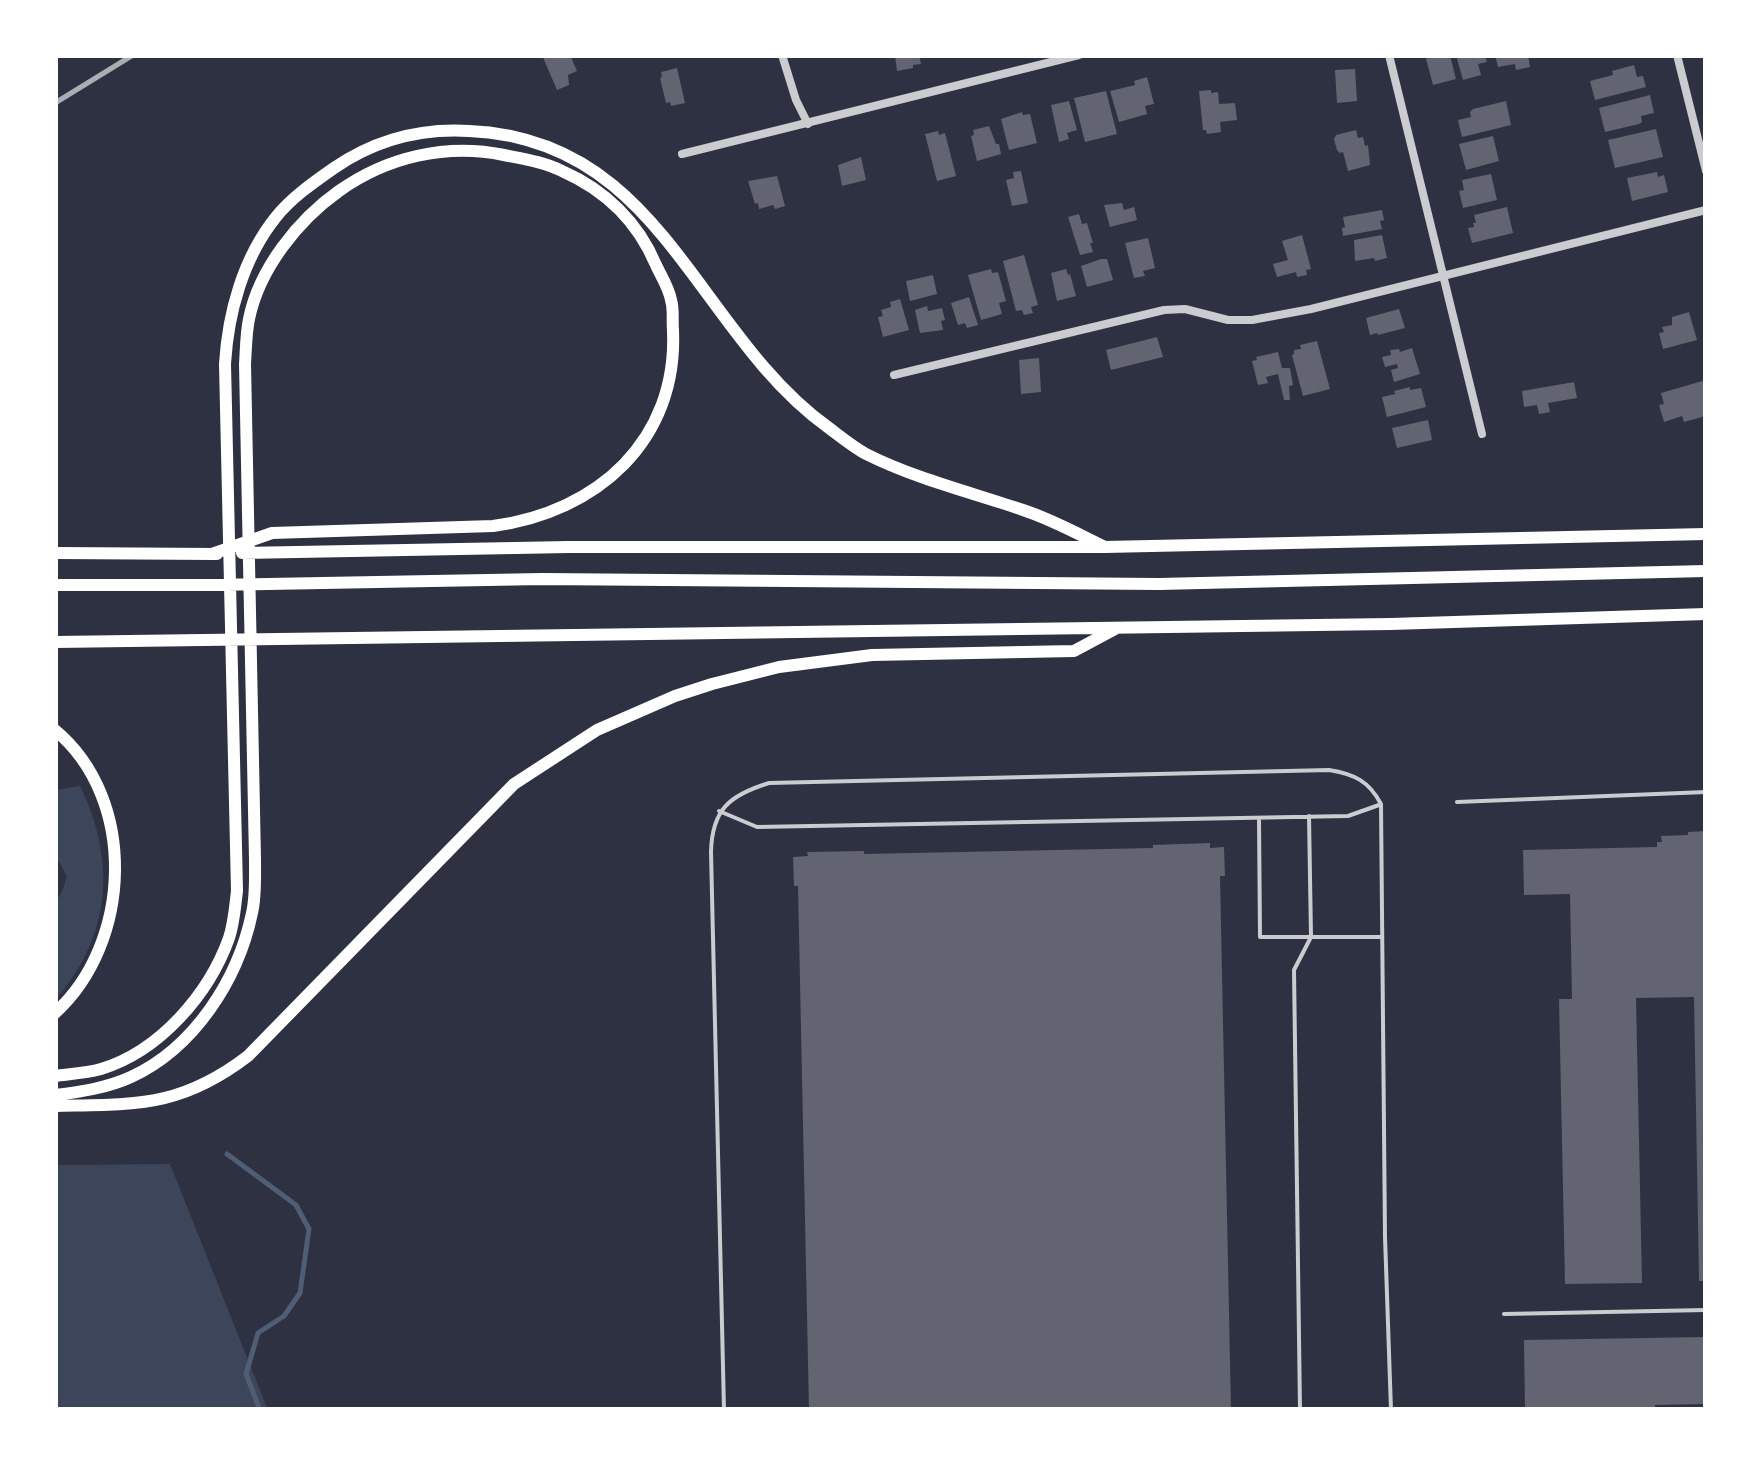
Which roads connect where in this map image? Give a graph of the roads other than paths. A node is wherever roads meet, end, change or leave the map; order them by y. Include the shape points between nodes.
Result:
1 (782, 55) edge
2 (1079, 55) edge
3 (1389, 55) edge
4 (1677, 55) edge
5 (808, 124) junction
6 (682, 154) dead end
7 (1706, 171) edge
8 (1706, 210) edge
9 (1443, 276) junction
10 (894, 376) dead end
11 (1482, 434) dead end
12 (1706, 534) edge
13 (1105, 547) junction
14 (55, 554) edge
15 (212, 554) junction
16 (1706, 571) edge
17 (55, 585) edge
18 (1706, 614) edge
19 (1118, 627) junction
20 (55, 642) edge
21 (55, 730) edge
22 (1706, 792) edge
23 (1457, 802) dead end
24 (1381, 804) junction
25 (719, 811) junction
26 (1309, 816) junction
27 (1260, 818) junction
28 (1311, 936) junction
29 (1382, 936) junction
30 (55, 1014) edge
31 (55, 1076) edge
32 (55, 1095) edge
33 (55, 1106) edge
34 (1706, 1310) edge
35 (1504, 1314) dead end
36 (724, 1410) edge
37 (1300, 1410) edge
38 (1392, 1410) edge

1 - 5 street
2 - 5 street
3 - 9 street
4 - 7 street
5 - 6 street
8 - 9 street
9 - 10 street via 1252,320 1164,310
9 - 11 street
12 - 13 highway
13 - 15 highway
13 - 31 highway via 1025,510 912,474 862,452 820,422 756,360 648,219 570,155 491,132 433,130 371,146 314,182 277,216 250,260 227,337 237,860 230,934 212,974 160,1034 102,1068
14 - 15 highway
15 - 32 highway via 272,533 525,522 572,504 611,478 658,417 672,370 672,300 634,224 561,170 487,152 436,152 358,177 323,202 274,261 249,318 245,364 255,859 246,936 204,1018 160,1060 130,1077
16 - 17 highway via 1159,584 542,579
18 - 19 highway
19 - 20 highway
19 - 33 highway via 1074,652 872,655 778,667 636,712 514,784 226,1073 166,1099
21 - 30 highway via 96,781 115,875 102,943
22 - 23 lane
24 - 25 lane via 1360,778 1329,770 770,783
24 - 26 lane via 1348,816
24 - 29 lane
25 - 27 lane via 757,827
25 - 36 lane via 711,852
26 - 27 lane
26 - 28 lane
27 - 28 lane via 1260,937
28 - 29 lane
28 - 37 lane via 1294,970
29 - 38 lane
34 - 35 lane

